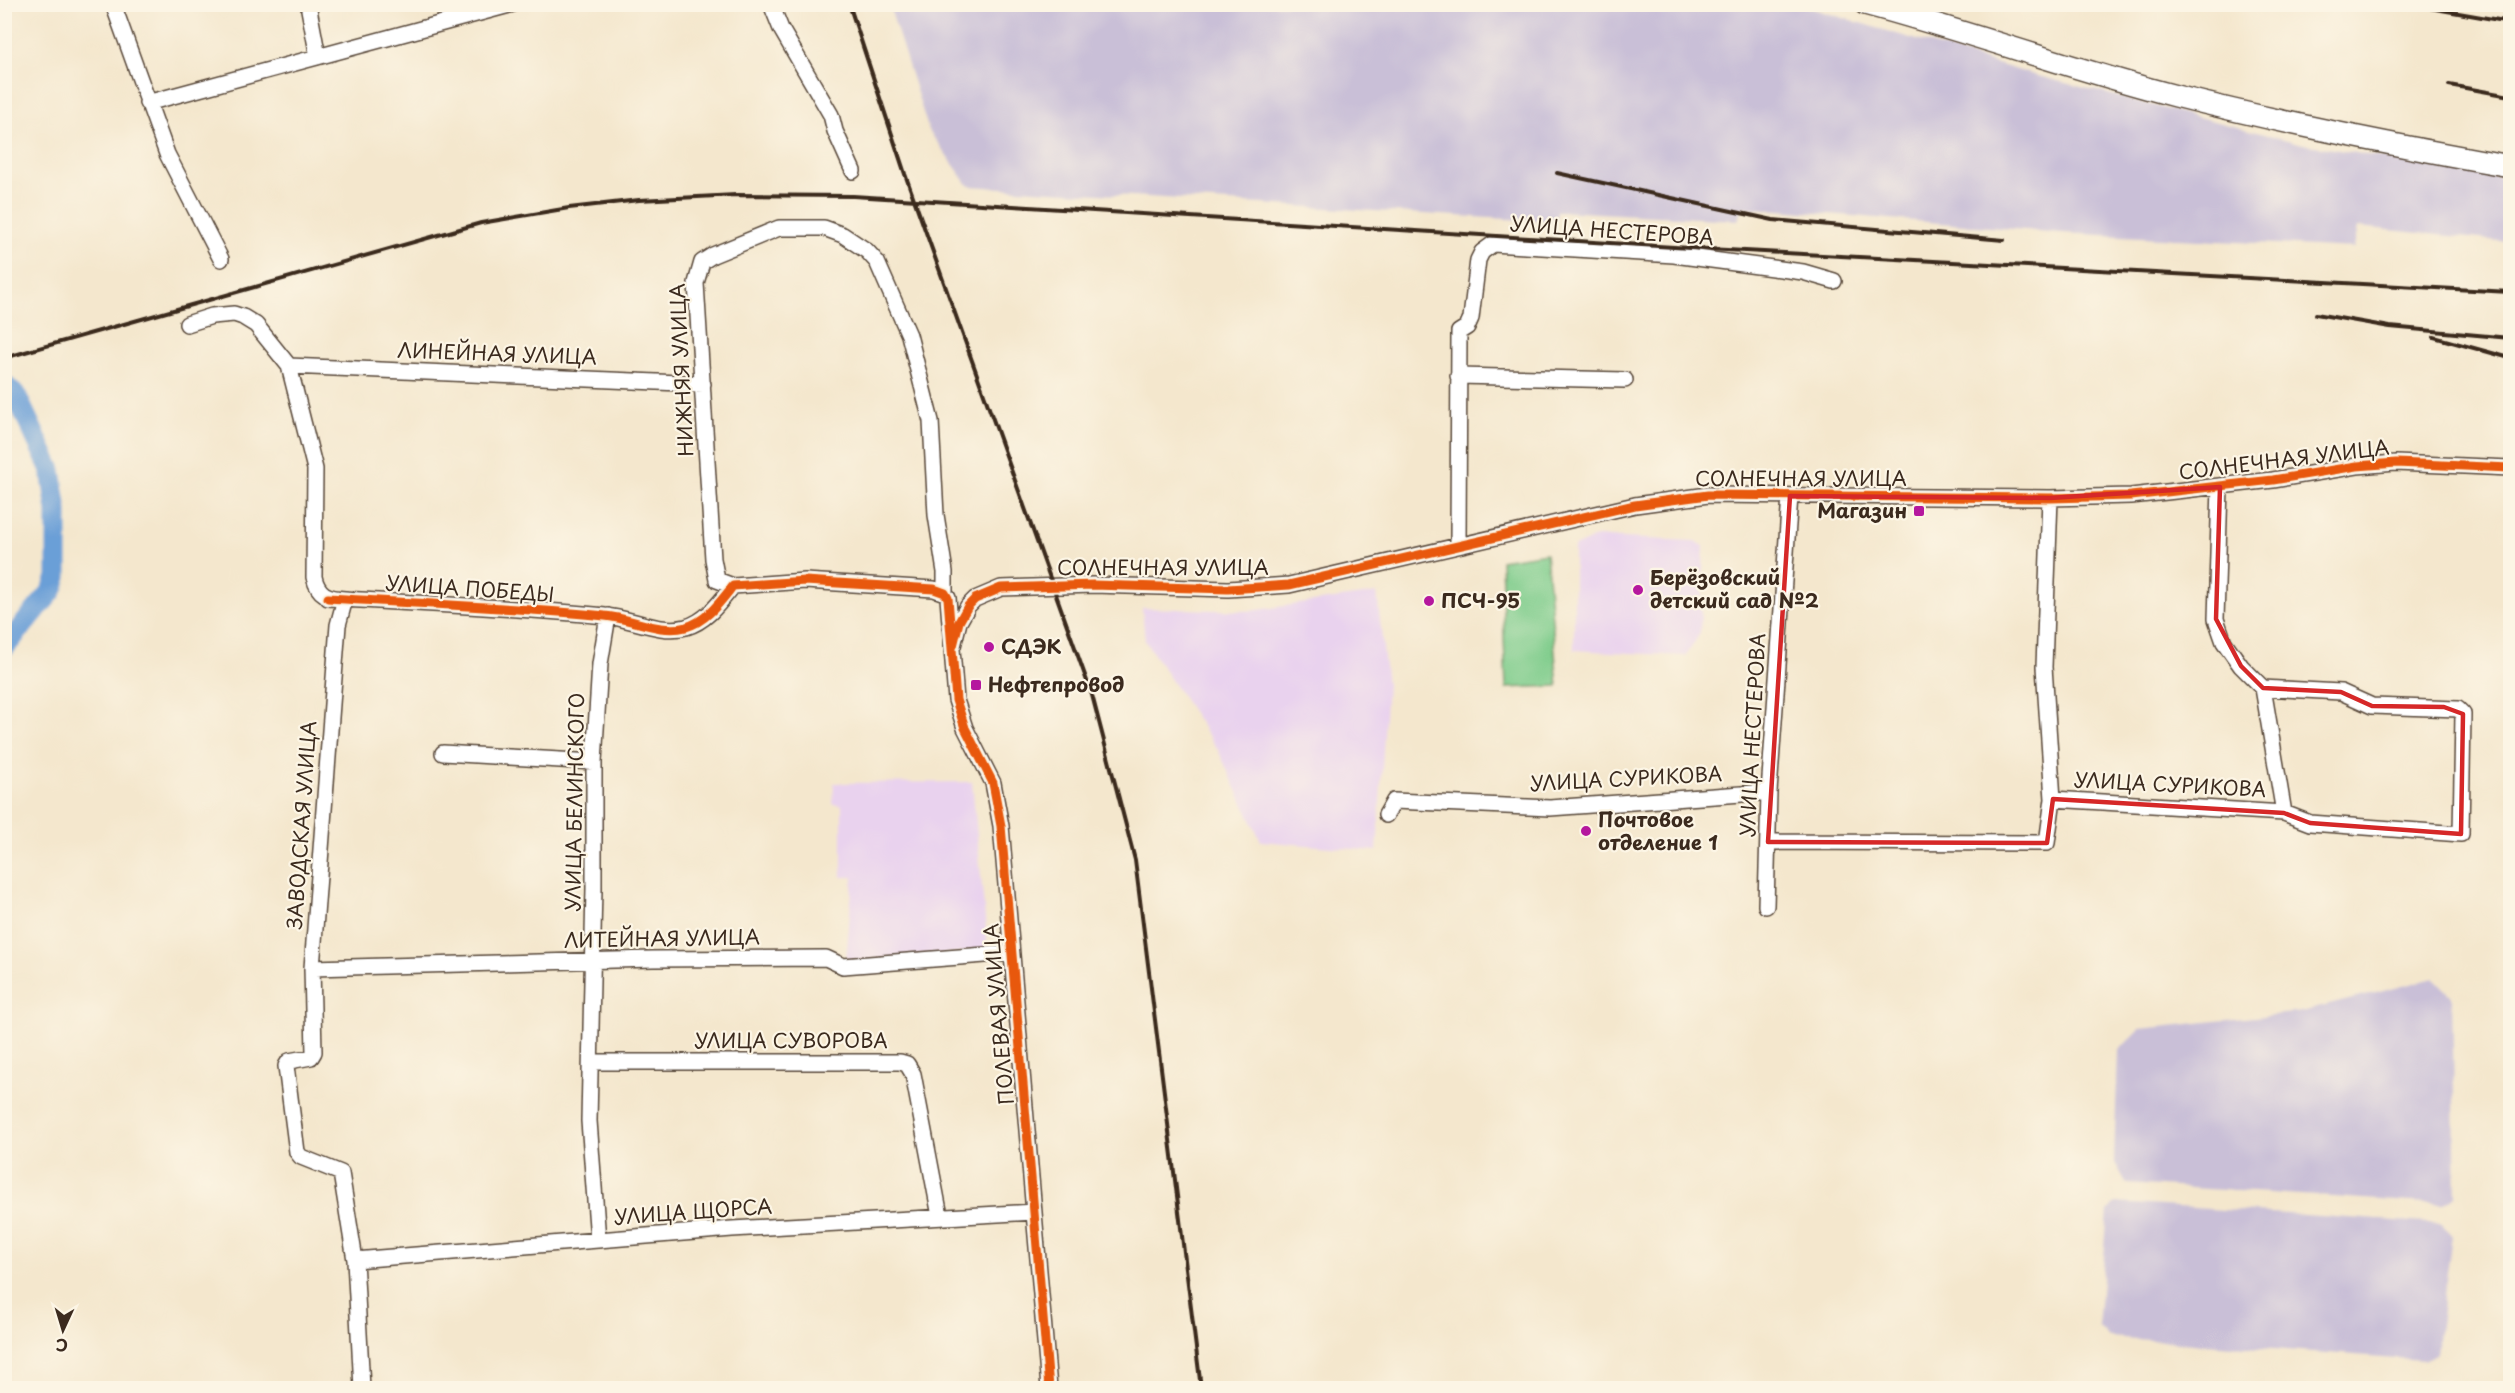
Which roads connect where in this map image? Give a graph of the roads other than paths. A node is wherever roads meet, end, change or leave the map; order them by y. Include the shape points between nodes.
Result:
1 (112, 4) edge
2 (308, 4) edge
3 (513, 4) edge
4 (771, 4) edge
5 (1865, 4) edge
6 (318, 57) junction
7 (147, 103) junction
8 (2511, 166) edge
9 (853, 171) dead end
10 (221, 259) dead end
11 (877, 262) joint
12 (1834, 281) dead end
13 (187, 324) dead end
14 (289, 366) junction
15 (1458, 376) junction
16 (1624, 380) dead end
17 (703, 384) junction
18 (2511, 468) edge
19 (2220, 487) junction
20 (1790, 496) junction
21 (2050, 498) junction
22 (1458, 544) junction
23 (733, 586) junction
24 (945, 592) junction
25 (345, 599) junction
26 (608, 616) junction
27 (952, 646) junction
28 (2264, 688) junction
29 (443, 753) dead end
30 (594, 762) junction
31 (1769, 792) junction
32 (2053, 799) junction
33 (2284, 813) junction
34 (1386, 815) dead end
35 (1768, 842) junction
36 (1766, 906) dead end
37 (1011, 953) junction
38 (592, 962) junction
39 (312, 968) junction
40 (591, 1062) junction
41 (1034, 1212) junction
42 (940, 1215) junction
43 (598, 1240) junction
44 (355, 1260) junction
45 (362, 1389) edge
46 (1049, 1389) edge

1 - 7 street
2 - 6 street
3 - 6 street
4 - 9 street via 781,29 831,115
5 - 8 highway via 2175,96 2306,127
6 - 7 street
7 - 10 street via 167,154
11 - 17 street, НИЖНЯЯ УЛИЦА via 867,250 824,228 779,228 702,262 696,283
11 - 24 street, ПОЛЕВАЯ УЛИЦА via 909,335 931,421
12 - 15 street, УЛИЦА НЕСТЕРОВА via 1803,272 1674,255 1493,244 1478,260 1471,318 1459,332
13 - 14 street via 212,316 243,317 256,325
14 - 17 street, ЛИНЕЙНАЯ УЛИЦА
14 - 25 street, УЛИЦА ПОБЕДЫ via 315,469 314,577 317,588 328,598
15 - 16 street
15 - 22 street, УЛИЦА НЕСТЕРОВА
17 - 23 street, НИЖНЯЯ УЛИЦА via 713,559 717,580
18 - 19 street, СОЛНЕЧНАЯ УЛИЦА via 2396,463
19 - 21 street, СОЛНЕЧНАЯ УЛИЦА via 2131,496
19 - 28 street via 2216,620 2224,642
20 - 21 street, СОЛНЕЧНАЯ УЛИЦА
20 - 22 street, СОЛНЕЧНАЯ УЛИЦА via 1708,495 1635,505
20 - 31 street, УЛИЦА НЕСТЕРОВА
21 - 32 street via 2044,668
22 - 27 street, СОЛНЕЧНАЯ УЛИЦА via 1289,585 1216,589 1093,585 1001,588 968,606
23 - 24 street via 805,581
23 - 26 street, УЛИЦА ПОБЕДЫ via 706,616 688,626 664,628
24 - 27 street, ПОЛЕВАЯ УЛИЦА
25 - 26 street, УЛИЦА ПОБЕДЫ
25 - 39 street, ЗАВОДСКАЯ УЛИЦА via 338,625
26 - 30 street, УЛИЦА БЕЛИНСКОГО via 600,664
27 - 37 street, ПОЛЕВАЯ УЛИЦА via 960,715 985,765 998,803
28 - 33 street
28 - 33 street, УЛИЦА СУРИКОВА via 2341,692 2372,706 2458,709 2463,714 2462,834 2310,823
29 - 30 street
30 - 38 street, УЛИЦА БЕЛИНСКОГО
31 - 34 street, УЛИЦА СУРИКОВА via 1550,808 1394,801
31 - 35 street, УЛИЦА НЕСТЕРОВА
32 - 33 street, УЛИЦА СУРИКОВА
32 - 35 street, УЛИЦА СУРИКОВА via 2047,843
35 - 36 street, УЛИЦА НЕСТЕРОВА
37 - 38 street, ЛИТЕЙНАЯ УЛИЦА via 843,966 826,958
37 - 41 street, ПОЛЕВАЯ УЛИЦА
38 - 39 street, ЛИТЕЙНАЯ УЛИЦА
38 - 40 street, УЛИЦА БЕЛИНСКОГО
39 - 44 street, ЗАВОДСКАЯ УЛИЦА via 314,1052 311,1057 289,1061 286,1066 297,1152 301,1158 341,1173
40 - 42 street, УЛИЦА СУВОРОВА via 907,1064 913,1074
40 - 43 street, УЛИЦА БЕЛИНСКОГО via 589,1121
41 - 42 street, УЛИЦА ЩОРСА
41 - 46 street, ПОЛЕВАЯ УЛИЦА
42 - 43 street, УЛИЦА ЩОРСА
43 - 44 street, УЛИЦА ЩОРСА
44 - 45 street, ЗАВОДСКАЯ УЛИЦА

